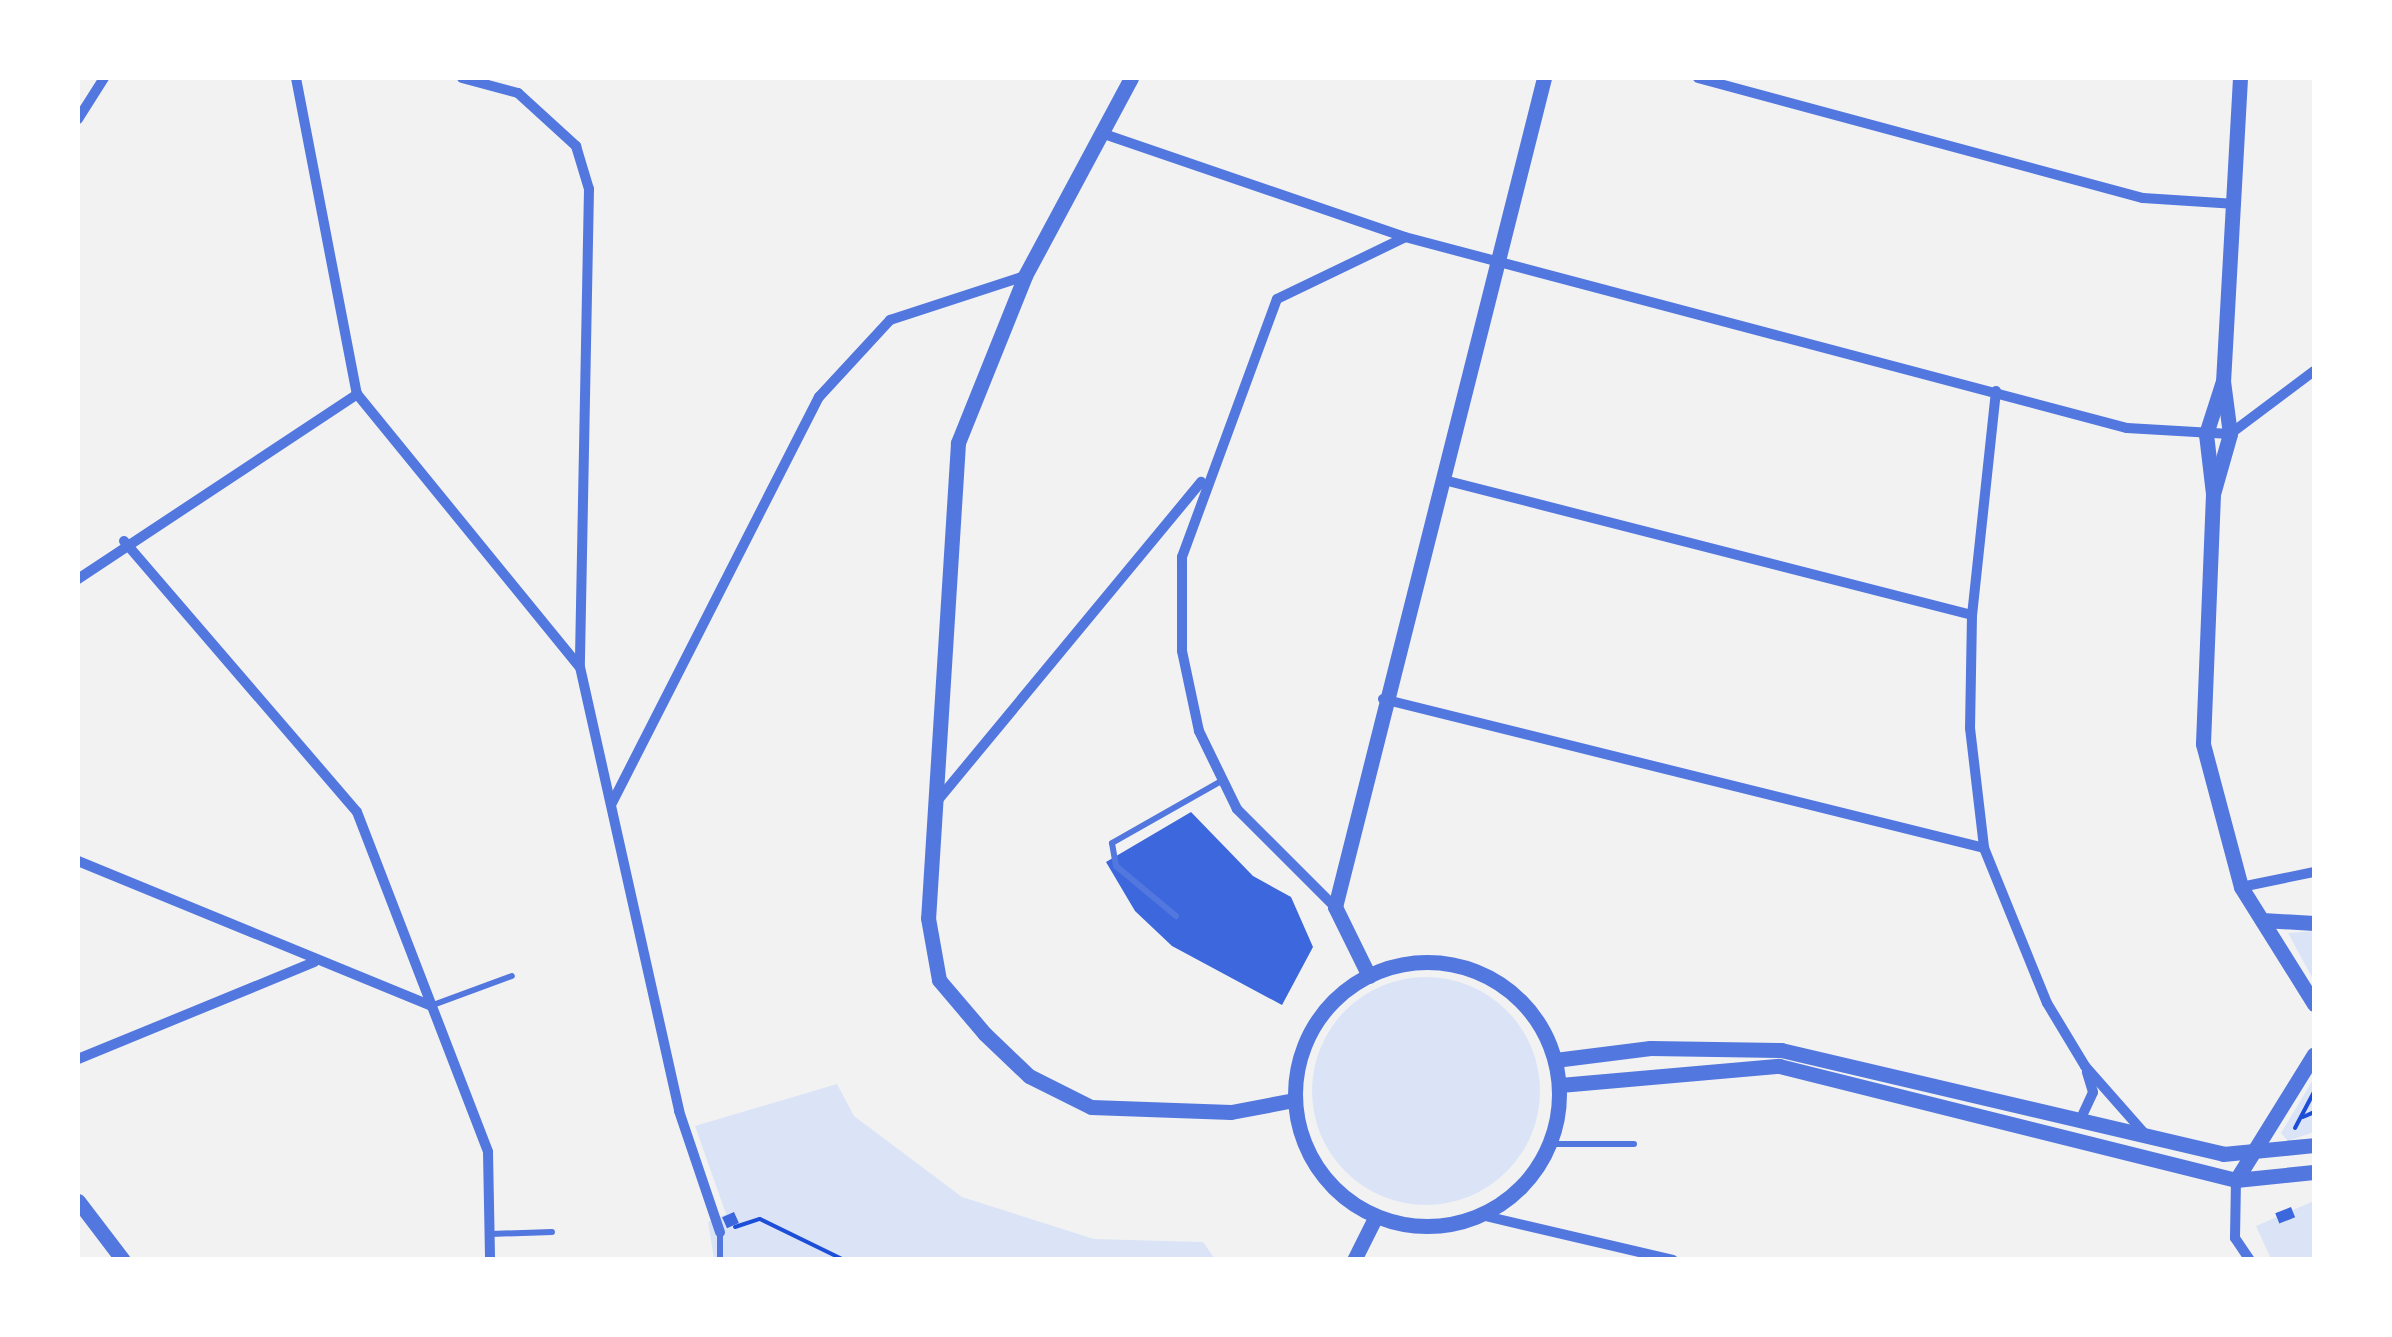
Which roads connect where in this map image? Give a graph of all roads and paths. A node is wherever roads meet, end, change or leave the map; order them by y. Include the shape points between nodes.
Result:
1 (104, 78) edge
2 (296, 78) edge
3 (462, 78) edge
4 (1131, 78) edge
5 (1544, 78) edge
6 (1698, 78) edge
7 (2243, 81) edge
8 (78, 119) edge
9 (1104, 134) junction
10 (2238, 204) junction
11 (1405, 238) junction
12 (1502, 258) junction
13 (1025, 276) junction
14 (2314, 371) edge
15 (2223, 381) junction
16 (1996, 391) junction
17 (357, 394) junction
18 (2206, 434) junction
19 (2230, 434) junction
20 (1208, 473) junction
21 (1444, 480) junction
22 (2213, 494) junction
23 (124, 541) junction
24 (78, 579) edge
25 (1972, 614) junction
26 (580, 667) junction
27 (1382, 698) junction
28 (1222, 780) junction
29 (938, 800) junction
30 (612, 803) junction
31 (1984, 848) junction
32 (78, 862) edge
33 (2314, 872) edge
34 (2241, 887) junction
35 (1334, 907) junction
36 (1176, 916) dead end
37 (2262, 920) junction
38 (2314, 923) edge
39 (314, 962) junction
40 (512, 976) dead end
41 (1369, 976) junction
42 (2314, 1004) edge
43 (432, 1006) junction
44 (2314, 1054) edge
45 (78, 1059) edge
46 (1556, 1060) junction
47 (2084, 1066) junction
48 (1560, 1085) junction
49 (2314, 1092) edge
50 (1294, 1100) junction
51 (2314, 1112) edge
52 (2082, 1116) junction
53 (2302, 1117) junction
54 (2144, 1133) junction
55 (2310, 1140) edge
56 (1550, 1144) junction
57 (1634, 1144) dead end
58 (2254, 1157) junction
59 (2314, 1172) edge
60 (2236, 1180) junction
61 (78, 1201) edge
62 (1481, 1215) junction
63 (1376, 1216) junction
64 (552, 1232) dead end
65 (720, 1232) junction
66 (490, 1234) junction
67 (123, 1260) edge
68 (490, 1260) edge
69 (720, 1260) edge
70 (844, 1260) edge
71 (1354, 1260) edge
72 (1673, 1260) edge
73 (2250, 1260) edge

1 - 8 street
2 - 17 street
3 - 26 street via 518,93 576,146 589,189
4 - 9 street
5 - 12 street
6 - 10 street via 2143,198
7 - 10 street
9 - 11 street
9 - 13 street
10 - 15 street
11 - 12 street
11 - 20 street via 1276,299
12 - 16 street
12 - 21 street
13 - 29 street via 958,442
13 - 30 street via 890,320 819,397
14 - 19 street
15 - 18 street
15 - 19 street
16 - 18 street via 2127,428
16 - 25 street
17 - 23 street
17 - 26 street
18 - 19 street
18 - 22 street
19 - 22 street
20 - 28 street via 1191,514 1180,603 1199,730
20 - 29 street
21 - 25 street
21 - 27 street
22 - 34 street via 2203,744
23 - 24 street
23 - 43 street via 357,812
25 - 31 street via 1970,728
26 - 30 street
27 - 31 street
27 - 35 street
28 - 35 street via 1237,810
28 - 36 lane via 1148,815 1110,849 1116,866
29 - 50 street via 928,918 939,980 1029,1076 1091,1108 1138,1115
30 - 65 street via 679,1111
31 - 47 street via 2020,952
32 - 39 street
33 - 34 street
34 - 37 street
35 - 41 street
37 - 38 street
37 - 42 street
39 - 43 street
39 - 45 street
40 - 43 lane
41 - 46 street via 1425,964 1482,974 1515,994
41 - 50 street via 1313,1027
43 - 66 street via 488,1152
44 - 58 street
46 - 48 street
46 - 52 street via 1650,1048 1781,1050
47 - 52 street via 2093,1092
47 - 54 street
48 - 56 street
48 - 60 street via 1779,1066
49 - 53 path
50 - 63 street via 1318,1170
51 - 53 path
52 - 54 street
53 - 55 path via 2289,1138
54 - 58 street
55 - 58 street
56 - 57 lane
56 - 62 street via 1510,1198
58 - 60 street
59 - 60 street
60 - 73 street via 2235,1238
61 - 67 street
62 - 63 street via 1411,1225
62 - 72 street
63 - 71 street
64 - 66 lane
65 - 69 lane
65 - 70 path via 760,1219
66 - 68 street

